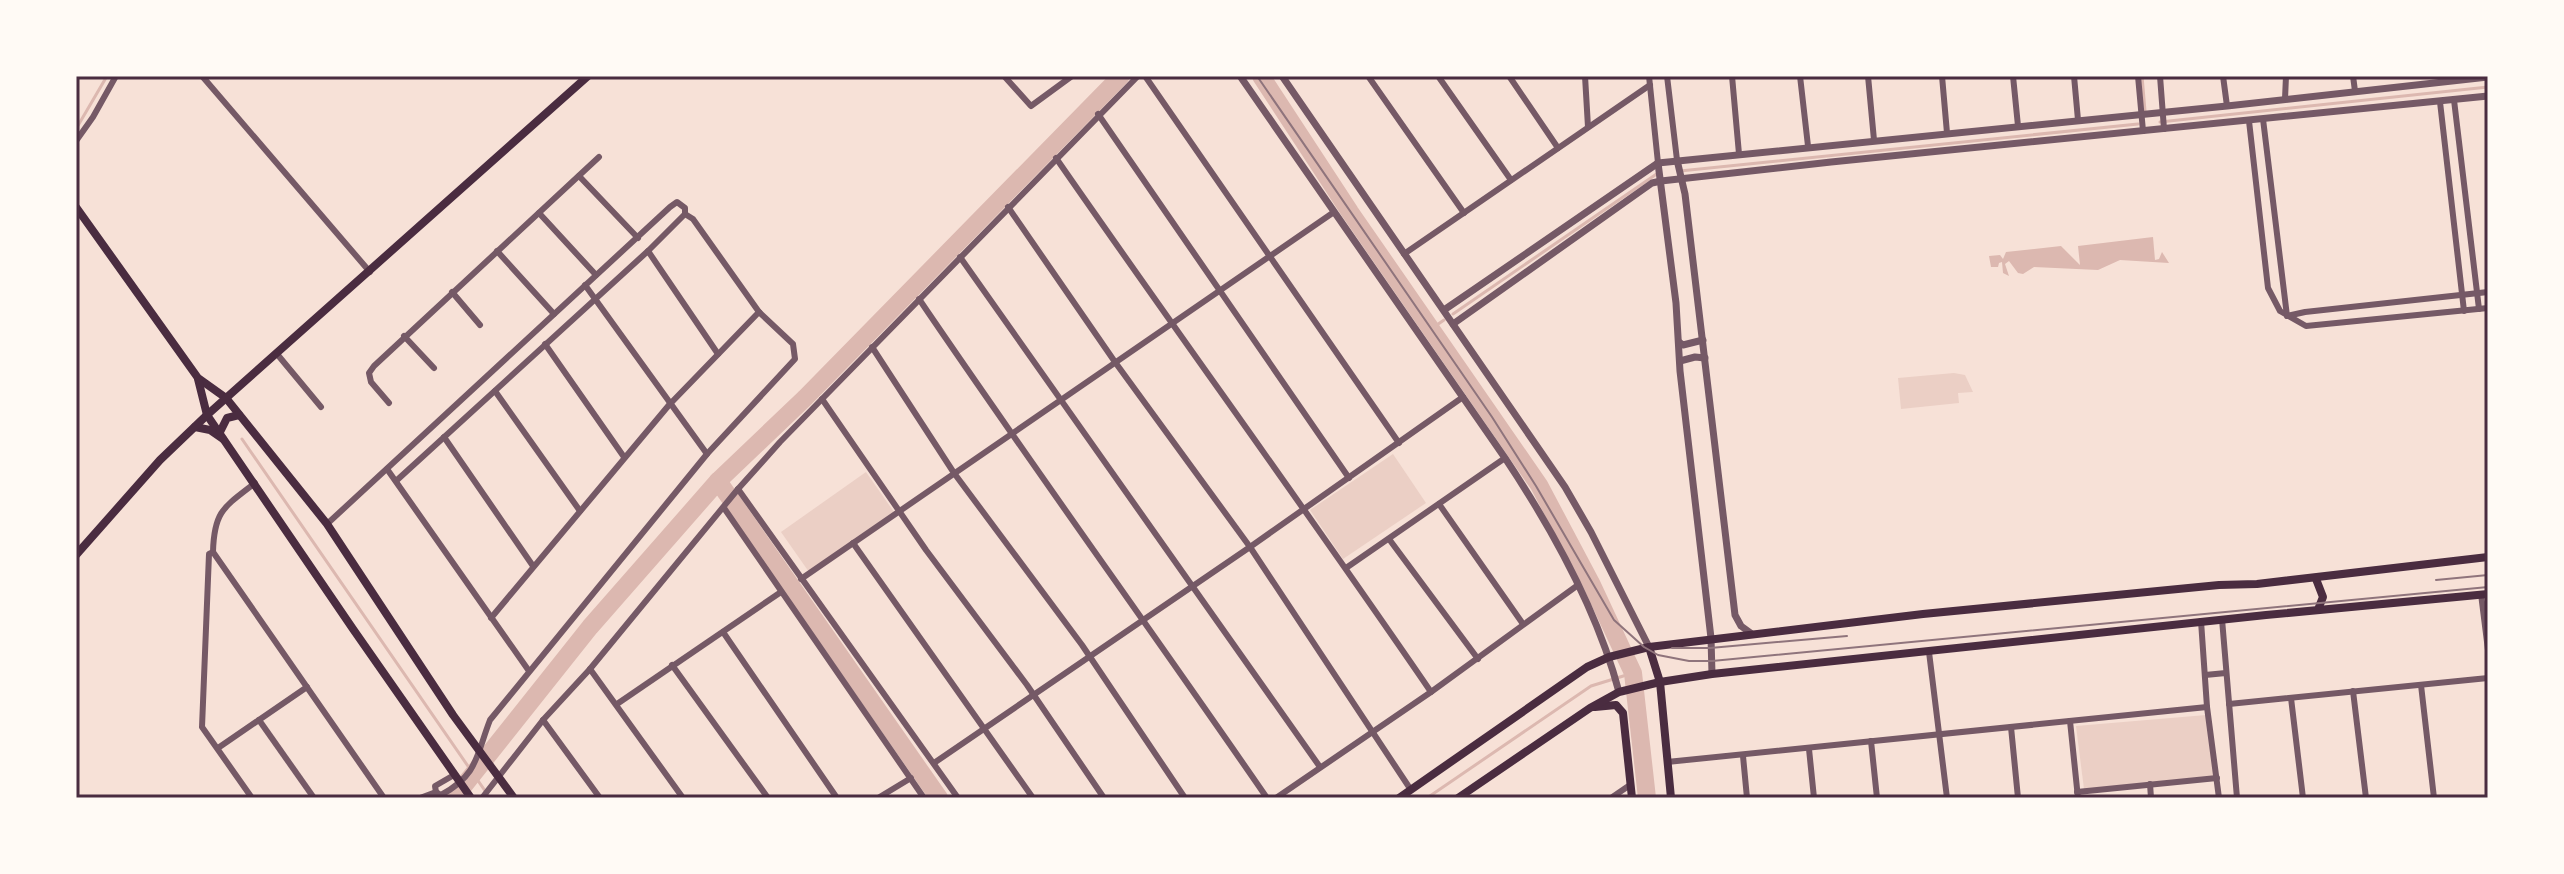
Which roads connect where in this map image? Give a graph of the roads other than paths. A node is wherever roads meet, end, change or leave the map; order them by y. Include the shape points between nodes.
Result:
1 (116, 76) edge
2 (202, 76) edge
3 (588, 76) edge
4 (1004, 76) edge
5 (1072, 76) edge
6 (1138, 76) edge
7 (1145, 76) edge
8 (1240, 76) edge
9 (1282, 76) edge
10 (1368, 76) edge
11 (1438, 76) edge
12 (1509, 76) edge
13 (1585, 76) edge
14 (1649, 76) edge
15 (1667, 76) edge
16 (1732, 76) edge
17 (1800, 76) edge
18 (1868, 76) edge
19 (1942, 76) edge
20 (2013, 76) edge
21 (2074, 76) edge
22 (2138, 76) edge
23 (2160, 76) edge
24 (2223, 76) edge
25 (2286, 76) edge
26 (2353, 76) edge
27 (2487, 77) edge
28 (2422, 80) edge
29 (1650, 85) junction
30 (2355, 91) junction
31 (2488, 96) edge
32 (2285, 99) junction
33 (2454, 100) junction
34 (2440, 102) junction
35 (2227, 106) junction
36 (2141, 113) junction
37 (2163, 113) junction
38 (1098, 114) junction
39 (2263, 119) junction
40 (2078, 120) junction
41 (2249, 121) junction
42 (2018, 126) junction
43 (1588, 127) junction
44 (2164, 128) junction
45 (2143, 131) junction
46 (1947, 133) junction
47 (1874, 140) junction
48 (76, 141) edge
49 (1808, 146) junction
50 (1558, 148) junction
51 (1739, 154) junction
52 (599, 157) dead end
53 (1056, 158) junction
54 (1677, 160) junction
55 (1658, 163) junction
56 (579, 176) junction
57 (1682, 177) junction
58 (1511, 180) junction
59 (1661, 181) junction
60 (76, 207) edge
61 (1008, 207) junction
62 (1334, 212) junction
63 (539, 213) junction
64 (1464, 213) junction
65 (685, 214) junction
66 (2468, 222) junction
67 (2454, 223) junction
68 (2276, 228) junction
69 (2261, 230) junction
70 (638, 238) junction
71 (2278, 242) junction
72 (2263, 244) junction
73 (497, 251) junction
74 (648, 251) junction
75 (1404, 254) junction
76 (1269, 256) junction
77 (960, 257) junction
78 (370, 272) junction
79 (596, 275) junction
80 (585, 285) junction
81 (1220, 290) junction
82 (452, 292) junction
83 (2488, 292) edge
84 (2476, 294) junction
85 (2463, 295) junction
86 (595, 299) junction
87 (919, 299) junction
88 (2488, 308) edge
89 (2479, 309) junction
90 (1444, 310) junction
91 (2464, 311) junction
92 (759, 312) junction
93 (554, 314) junction
94 (2287, 316) junction
95 (1171, 324) junction
96 (1453, 324) junction
97 (480, 325) dead end
98 (404, 336) junction
99 (1703, 340) junction
100 (1679, 342) junction
101 (545, 344) junction
102 (872, 347) junction
103 (277, 354) junction
104 (718, 354) junction
105 (1705, 358) junction
106 (1680, 361) junction
107 (1115, 362) junction
108 (434, 368) dead end
109 (198, 378) junction
110 (495, 391) junction
111 (1463, 397) junction
112 (226, 398) junction
113 (822, 399) junction
114 (1059, 401) junction
115 (389, 403) dead end
116 (669, 405) junction
117 (321, 407) dead end
118 (207, 415) junction
119 (239, 415) junction
120 (195, 427) junction
121 (220, 432) junction
122 (1011, 434) junction
123 (444, 437) junction
124 (1399, 443) junction
125 (230, 446) junction
126 (707, 454) junction
127 (624, 457) junction
128 (1505, 458) junction
129 (387, 469) junction
130 (954, 473) junction
131 (1349, 478) junction
132 (396, 481) junction
133 (255, 483) junction
134 (738, 490) junction
135 (1439, 504) junction
136 (724, 507) junction
137 (1304, 509) junction
138 (580, 511) junction
139 (899, 511) junction
140 (327, 524) junction
141 (1389, 539) junction
142 (853, 543) junction
143 (1250, 547) junction
144 (213, 552) junction
145 (76, 555) edge
146 (2488, 557) edge
147 (533, 566) junction
148 (1346, 568) junction
149 (2328, 575) junction
150 (801, 579) junction
151 (2316, 579) junction
152 (2257, 584) junction
153 (1578, 585) junction
154 (1193, 586) junction
155 (781, 592) junction
156 (2484, 594) edge
157 (2319, 607) junction
158 (2330, 610) junction
159 (2266, 615) junction
160 (491, 618) junction
161 (2222, 619) junction
162 (1144, 620) junction
163 (2201, 621) junction
164 (1523, 624) junction
165 (723, 632) junction
166 (1752, 634) junction
167 (1711, 638) junction
168 (1649, 647) junction
169 (2488, 650) edge
170 (1929, 652) junction
171 (1089, 656) junction
172 (1611, 657) junction
173 (1478, 659) junction
174 (672, 665) junction
175 (590, 669) junction
176 (529, 671) junction
177 (2226, 673) junction
178 (1712, 674) junction
179 (2205, 675) junction
180 (2488, 678) edge
181 (1655, 683) junction
182 (2421, 685) junction
183 (307, 687) junction
184 (1618, 688) junction
185 (2353, 691) junction
186 (1431, 692) junction
187 (1033, 694) junction
188 (2291, 698) junction
189 (617, 704) junction
190 (2229, 704) junction
191 (2207, 707) junction
192 (1590, 708) junction
193 (259, 720) junction
194 (543, 720) junction
195 (2070, 721) junction
196 (984, 727) junction
197 (2011, 727) junction
198 (1372, 732) junction
199 (1940, 733) junction
200 (1871, 741) junction
201 (218, 748) junction
202 (1809, 749) junction
203 (482, 755) junction
204 (1743, 756) junction
205 (1667, 762) junction
206 (934, 763) junction
207 (1320, 767) junction
208 (454, 775) junction
209 (497, 775) junction
210 (911, 778) junction
211 (2217, 778) junction
212 (461, 784) junction
213 (2150, 784) junction
214 (1630, 785) junction
215 (1411, 790) junction
216 (436, 792) junction
217 (2078, 795) edge
218 (482, 797) edge
219 (252, 798) edge
220 (314, 798) edge
221 (384, 798) edge
222 (420, 798) edge
223 (471, 798) edge
224 (514, 798) edge
225 (600, 798) edge
226 (683, 798) edge
227 (768, 798) edge
228 (837, 798) edge
229 (878, 798) edge
230 (924, 798) edge
231 (958, 798) edge
232 (1033, 798) edge
233 (1104, 798) edge
234 (1185, 798) edge
235 (1267, 798) edge
236 (1276, 798) edge
237 (1399, 798) edge
238 (1458, 798) edge
239 (1611, 798) edge
240 (1632, 798) edge
241 (1671, 798) edge
242 (1747, 798) edge
243 (1814, 798) edge
244 (1877, 798) edge
245 (1947, 798) edge
246 (2018, 798) edge
247 (2151, 798) edge
248 (2219, 798) edge
249 (2237, 798) edge
250 (2303, 798) edge
251 (2366, 798) edge
252 (2434, 798) edge

1 - 48 street
2 - 78 street
3 - 78 main road
4 - 5 street via 1031,106
6 - 38 street
7 - 76 street
8 - 62 street
9 - 75 street
10 - 64 street
11 - 58 street
12 - 50 street
13 - 43 street
14 - 29 street
15 - 54 street
16 - 51 street
17 - 49 street
18 - 47 street
19 - 46 street
20 - 42 street
21 - 40 street
22 - 36 street
23 - 37 street
24 - 35 street
25 - 32 street
26 - 30 street
27 - 28 street
28 - 30 street
29 - 43 street
29 - 55 street
30 - 32 street
31 - 33 street
32 - 35 street
33 - 34 street
33 - 66 street
34 - 39 street
34 - 67 street
35 - 37 street
36 - 37 street
36 - 40 street
36 - 45 street
37 - 44 street
38 - 53 street
38 - 81 street
39 - 41 street
39 - 68 street
40 - 42 street
41 - 44 street
41 - 69 street
42 - 46 street
43 - 50 street
44 - 45 street
45 - 57 street
46 - 47 street
47 - 49 street
49 - 51 street
50 - 58 street
51 - 54 street
52 - 56 street
53 - 61 street
53 - 95 street
54 - 55 street
54 - 57 street
55 - 59 street
55 - 90 street
56 - 63 street
56 - 70 street
57 - 59 street
57 - 99 street
58 - 64 street
59 - 96 street
59 - 100 street
60 - 109 main road
61 - 77 street
61 - 107 street
62 - 76 street
62 - 111 street
63 - 73 street
63 - 79 street
64 - 75 street
65 - 70 street via 677,202
65 - 74 street
65 - 92 street
66 - 67 street
66 - 84 street
67 - 85 street
68 - 69 street
68 - 71 street
69 - 72 street
70 - 79 street
71 - 72 street
71 - 94 street
72 - 94 street via 2268,288
73 - 82 street
73 - 93 street
74 - 86 street
74 - 104 street
75 - 90 street
76 - 81 street
76 - 124 street
77 - 87 street
77 - 114 street
78 - 103 main road
79 - 80 street
80 - 86 street
80 - 93 street
81 - 95 street
81 - 131 street
82 - 97 street
82 - 98 street
83 - 84 street
84 - 85 street
84 - 89 street
85 - 91 street
85 - 94 street
86 - 101 street
86 - 116 street
87 - 102 street
87 - 122 street
88 - 89 street
89 - 91 street
90 - 96 street
91 - 94 street via 2306,326
92 - 104 street
92 - 126 street via 793,344 795,359
93 - 129 street
95 - 107 street
95 - 137 street
96 - 168 street via 1579,509
98 - 108 street
98 - 115 street via 369,373
99 - 100 street
99 - 105 street
100 - 106 street
101 - 110 street
101 - 127 street
102 - 113 street
102 - 130 street
103 - 112 main road
103 - 117 street
104 - 116 street
105 - 106 street
105 - 166 street via 1735,615
106 - 167 street
107 - 114 street
107 - 143 street
109 - 112 main road
109 - 118 main road
110 - 123 street
110 - 138 street
111 - 124 street
111 - 128 street
112 - 118 main road
112 - 119 main road
113 - 134 street
113 - 139 street
114 - 122 street
114 - 154 street
116 - 126 street
116 - 127 street
118 - 120 main road
118 - 121 main road
119 - 121 main road via 227,418
119 - 140 main road
120 - 125 main road via 210,430
120 - 145 main road
121 - 125 main road
122 - 130 street
122 - 162 street
123 - 132 street
123 - 147 street
124 - 131 street
125 - 133 main road
126 - 176 street
127 - 138 street
128 - 135 street
128 - 153 street
129 - 132 street
129 - 140 street
130 - 139 street
130 - 171 street
131 - 137 street
132 - 160 street
133 - 144 street via 221,512
133 - 208 main road
134 - 136 street
134 - 150 street
135 - 141 street
135 - 164 street
136 - 155 street
136 - 175 street
137 - 143 street
137 - 148 street
138 - 147 street
139 - 142 street
139 - 187 street
140 - 203 main road
141 - 148 street
141 - 173 street
142 - 150 street
142 - 196 street
143 - 154 street
143 - 198 street
144 - 183 street
144 - 201 street via 202,727
146 - 149 main road
147 - 160 street
148 - 186 street
149 - 151 main road
149 - 152 main road
150 - 206 street
151 - 152 main road
151 - 157 main road via 2323,597
152 - 166 main road
153 - 164 street
153 - 172 street
154 - 162 street
154 - 207 street
155 - 165 street
155 - 210 street
156 - 158 main road
156 - 169 street
157 - 158 main road
157 - 159 main road via 2272,609
158 - 159 main road
159 - 161 main road
160 - 176 street
161 - 163 main road
161 - 177 street
162 - 171 street
162 - 235 street
163 - 170 main road
163 - 179 street
164 - 173 street
165 - 174 street
165 - 228 street
166 - 167 main road
167 - 168 main road
167 - 178 street
168 - 172 main road
168 - 181 main road
170 - 178 main road
170 - 199 street
171 - 187 street
171 - 234 street
172 - 184 street
172 - 215 main road via 1587,667
173 - 186 street
174 - 189 street
174 - 227 street
175 - 189 street
175 - 194 street
176 - 203 street via 490,720
177 - 179 street
177 - 190 street
178 - 181 main road
179 - 191 street
180 - 182 street
181 - 184 main road
181 - 205 main road
182 - 185 street
182 - 252 street
183 - 193 street
183 - 221 street
184 - 192 main road
185 - 188 street
185 - 251 street
186 - 198 street
187 - 196 street
187 - 233 street
188 - 190 street
188 - 250 street
189 - 226 street
190 - 249 street
191 - 195 street
191 - 211 street
192 - 214 main road via 1616,705 1622,710
192 - 238 main road
193 - 201 street
193 - 220 street
194 - 209 street
194 - 225 street
195 - 197 street
195 - 217 street
196 - 206 street
196 - 232 street
197 - 199 street
197 - 246 street
198 - 207 street
198 - 215 street
199 - 200 street
199 - 245 street
200 - 202 street
200 - 244 street
201 - 219 street
202 - 204 street
202 - 243 street
203 - 209 main road
203 - 212 street
204 - 205 street
204 - 242 street
205 - 241 main road
206 - 231 street
207 - 236 street
208 - 212 main road
208 - 216 street via 435,786
209 - 218 street
209 - 224 main road
210 - 229 street
210 - 230 street
211 - 213 street
211 - 248 street
212 - 216 street via 441,795
212 - 223 main road
213 - 217 street
213 - 247 street
214 - 239 street
214 - 240 main road
215 - 237 main road
216 - 222 street

